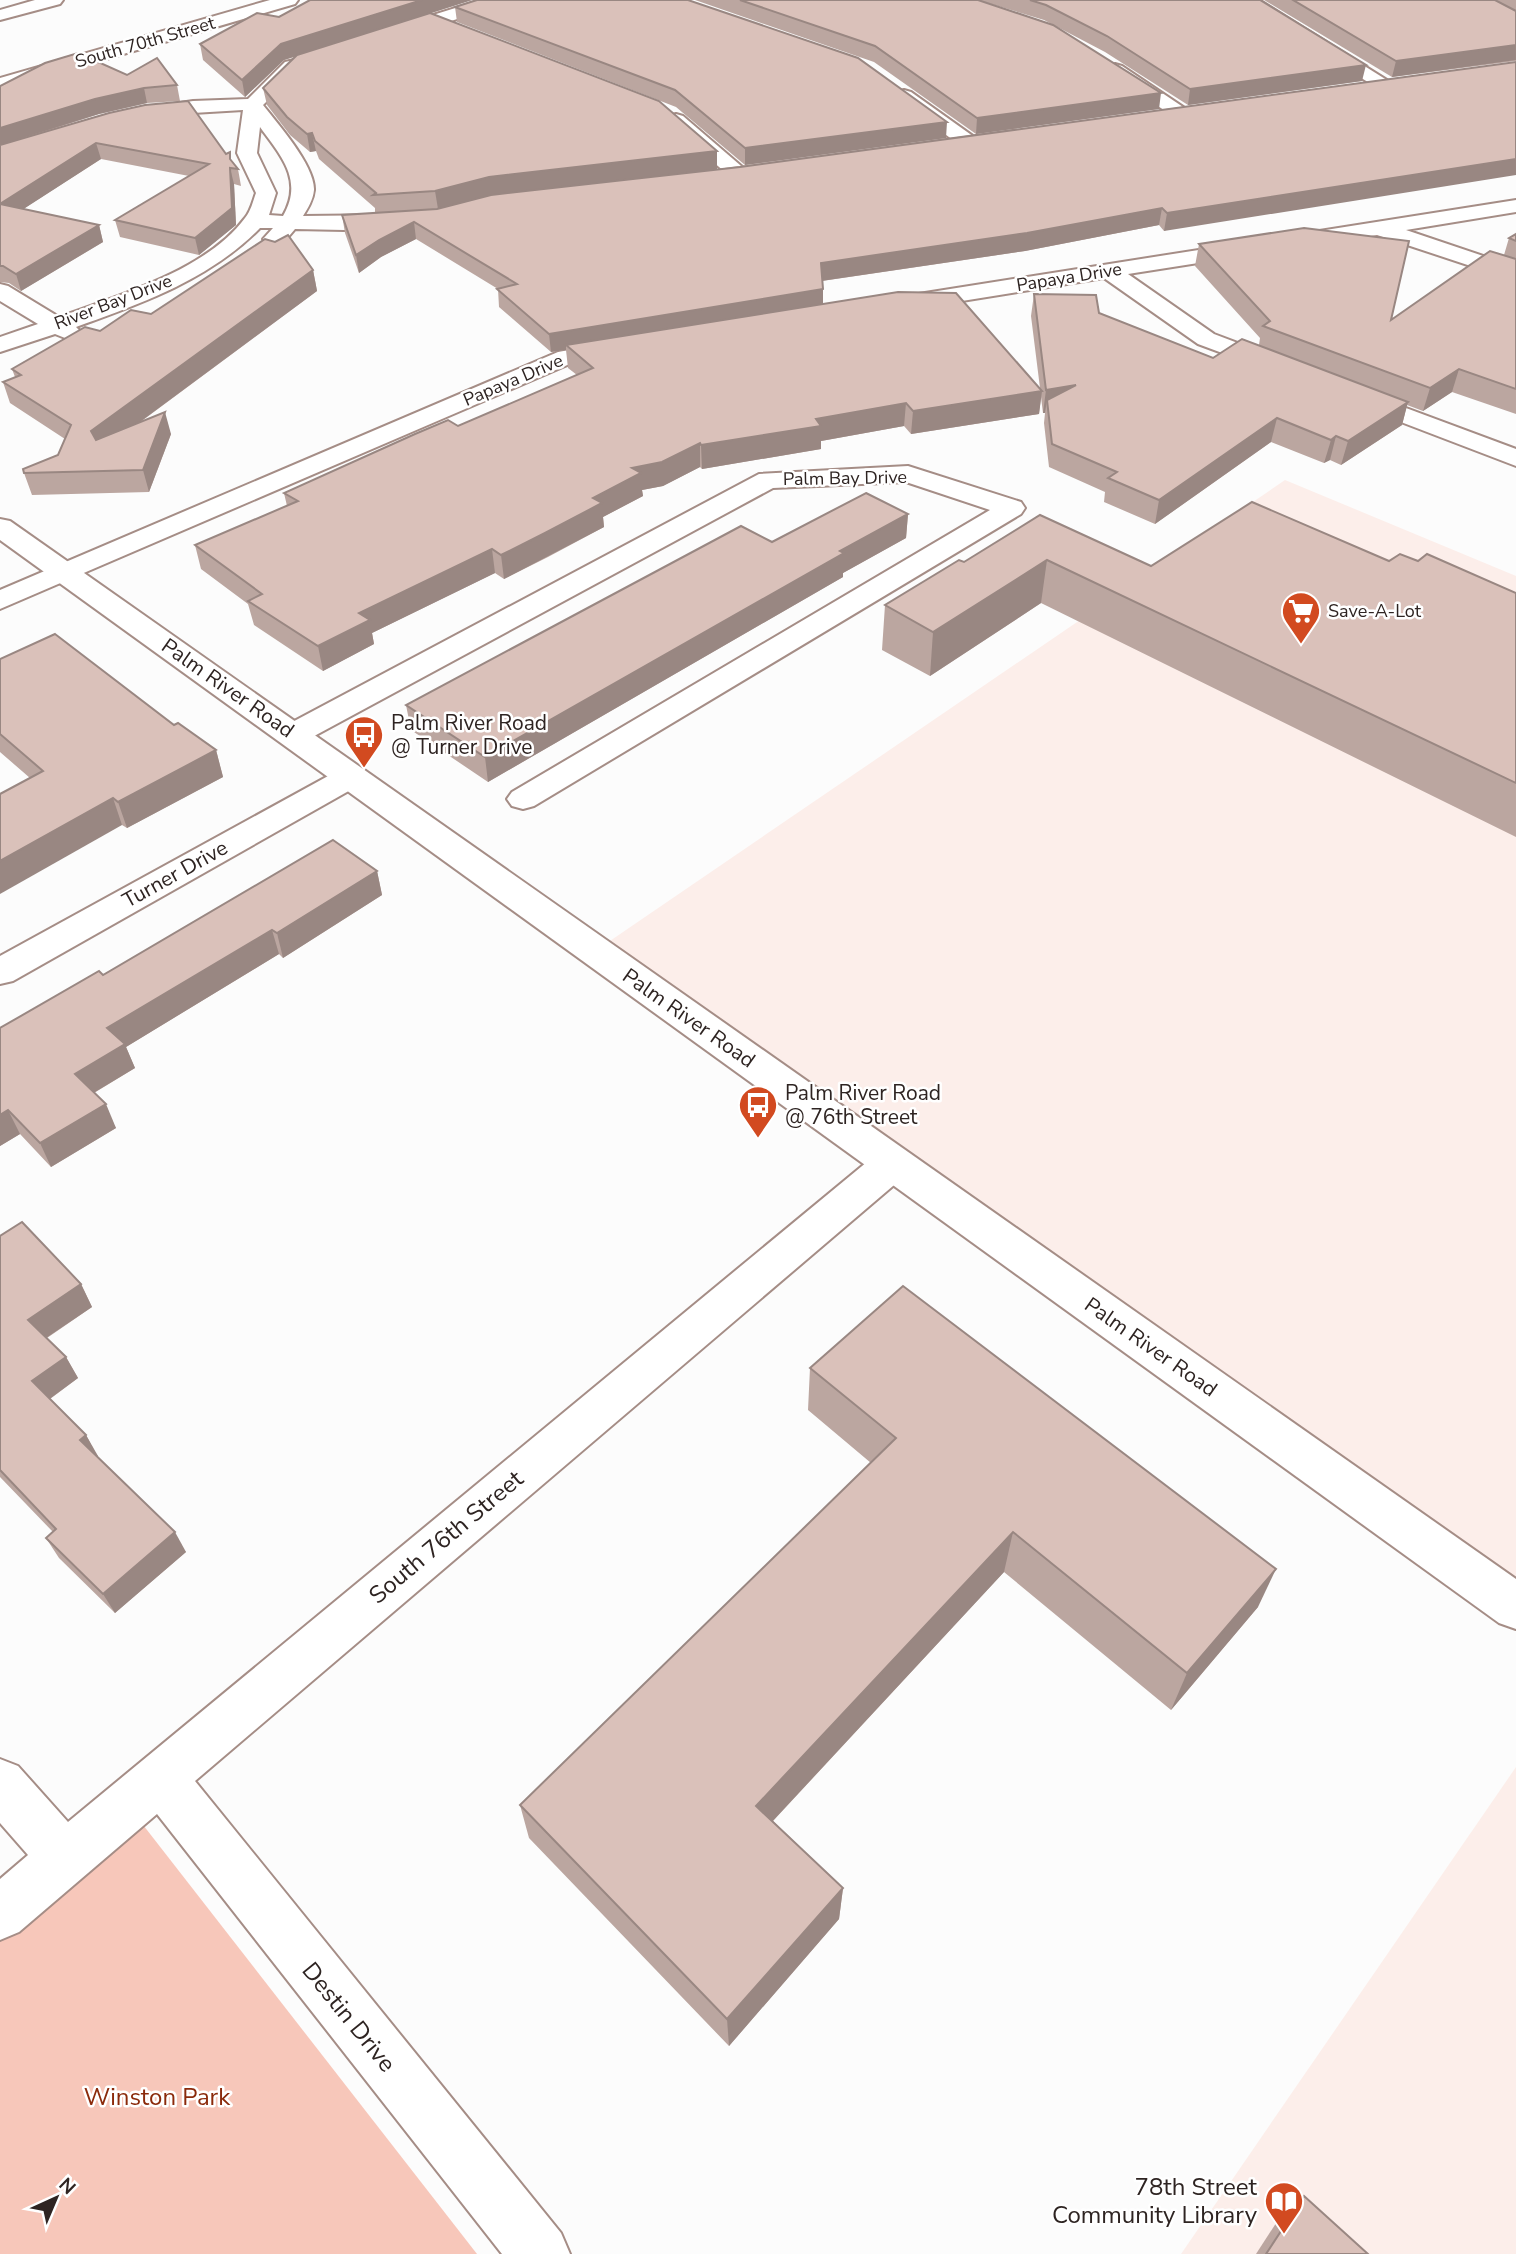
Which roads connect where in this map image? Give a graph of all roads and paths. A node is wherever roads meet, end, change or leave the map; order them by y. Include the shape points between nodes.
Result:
1 (54, 0) edge
2 (289, 0) edge
3 (499, 0) edge
4 (1247, 0) edge
5 (0, 15) edge
6 (432, 21) junction
7 (456, 31) edge
8 (381, 37) edge
9 (318, 58) edge
10 (1104, 63) edge
11 (887, 83) edge
12 (0, 85) edge
13 (1362, 91) edge
14 (253, 104) junction
15 (656, 108) edge
16 (117, 118) edge
17 (1158, 118) edge
18 (943, 147) edge
19 (712, 178) edge
20 (1516, 206) edge
21 (409, 213) edge
22 (257, 215) junction
23 (292, 216) junction
24 (1377, 228) junction
25 (255, 256) edge
26 (1108, 271) junction
27 (1516, 274) edge
28 (218, 280) edge
29 (0, 290) edge
30 (878, 307) edge
31 (56, 324) junction
32 (76, 337) junction
33 (647, 344) edge
34 (0, 345) edge
35 (0, 365) edge
36 (1297, 374) edge
37 (1335, 388) edge
38 (1516, 458) edge
39 (0, 527) edge
40 (61, 571) junction
41 (0, 600) edge
42 (294, 734) junction
43 (350, 776) junction
44 (523, 799) dead end
45 (0, 972) edge
46 (893, 1163) junction
47 (1516, 1607) edge
48 (160, 1778) junction
49 (0, 1784) edge
50 (65, 1857) junction
51 (0, 1913) edge
52 (540, 2254) edge

1 - 5 street
2 - 12 street, South 70th Street
3 - 6 street
4 - 13 street via 1396,86
6 - 7 street
6 - 8 street
9 - 14 street via 292,66
10 - 17 street via 1192,114
11 - 18 street via 977,142
14 - 16 street
14 - 22 street via 247,152 267,192
14 - 23 street via 303,182 304,194
15 - 19 street via 747,174
20 - 24 street, Papaya Drive
21 - 23 street via 344,224
22 - 23 street
22 - 31 street, River Bay Drive via 218,254 170,283
23 - 25 street
24 - 26 street, Papaya Drive
24 - 27 street
26 - 30 street, Papaya Drive
26 - 36 street via 1206,339
28 - 32 street, River Bay Drive
29 - 31 street
31 - 32 street
31 - 34 street, River Bay Drive
32 - 35 street, River Bay Drive
33 - 40 street, Papaya Drive via 566,357
37 - 38 street
39 - 40 street, Palm River Road
40 - 41 street, Papaya Drive
40 - 42 street, Palm River Road
42 - 43 street, Palm River Road
42 - 44 street, Palm Bay Drive via 768,480 908,474 1012,508
43 - 45 street, Turner Drive
43 - 46 street, Palm River Road
46 - 47 street, Palm River Road
46 - 48 street, South 76th Street
48 - 50 street, South 76th Street
48 - 52 street, Destin Drive
49 - 50 street
50 - 51 street, South 76th Street

